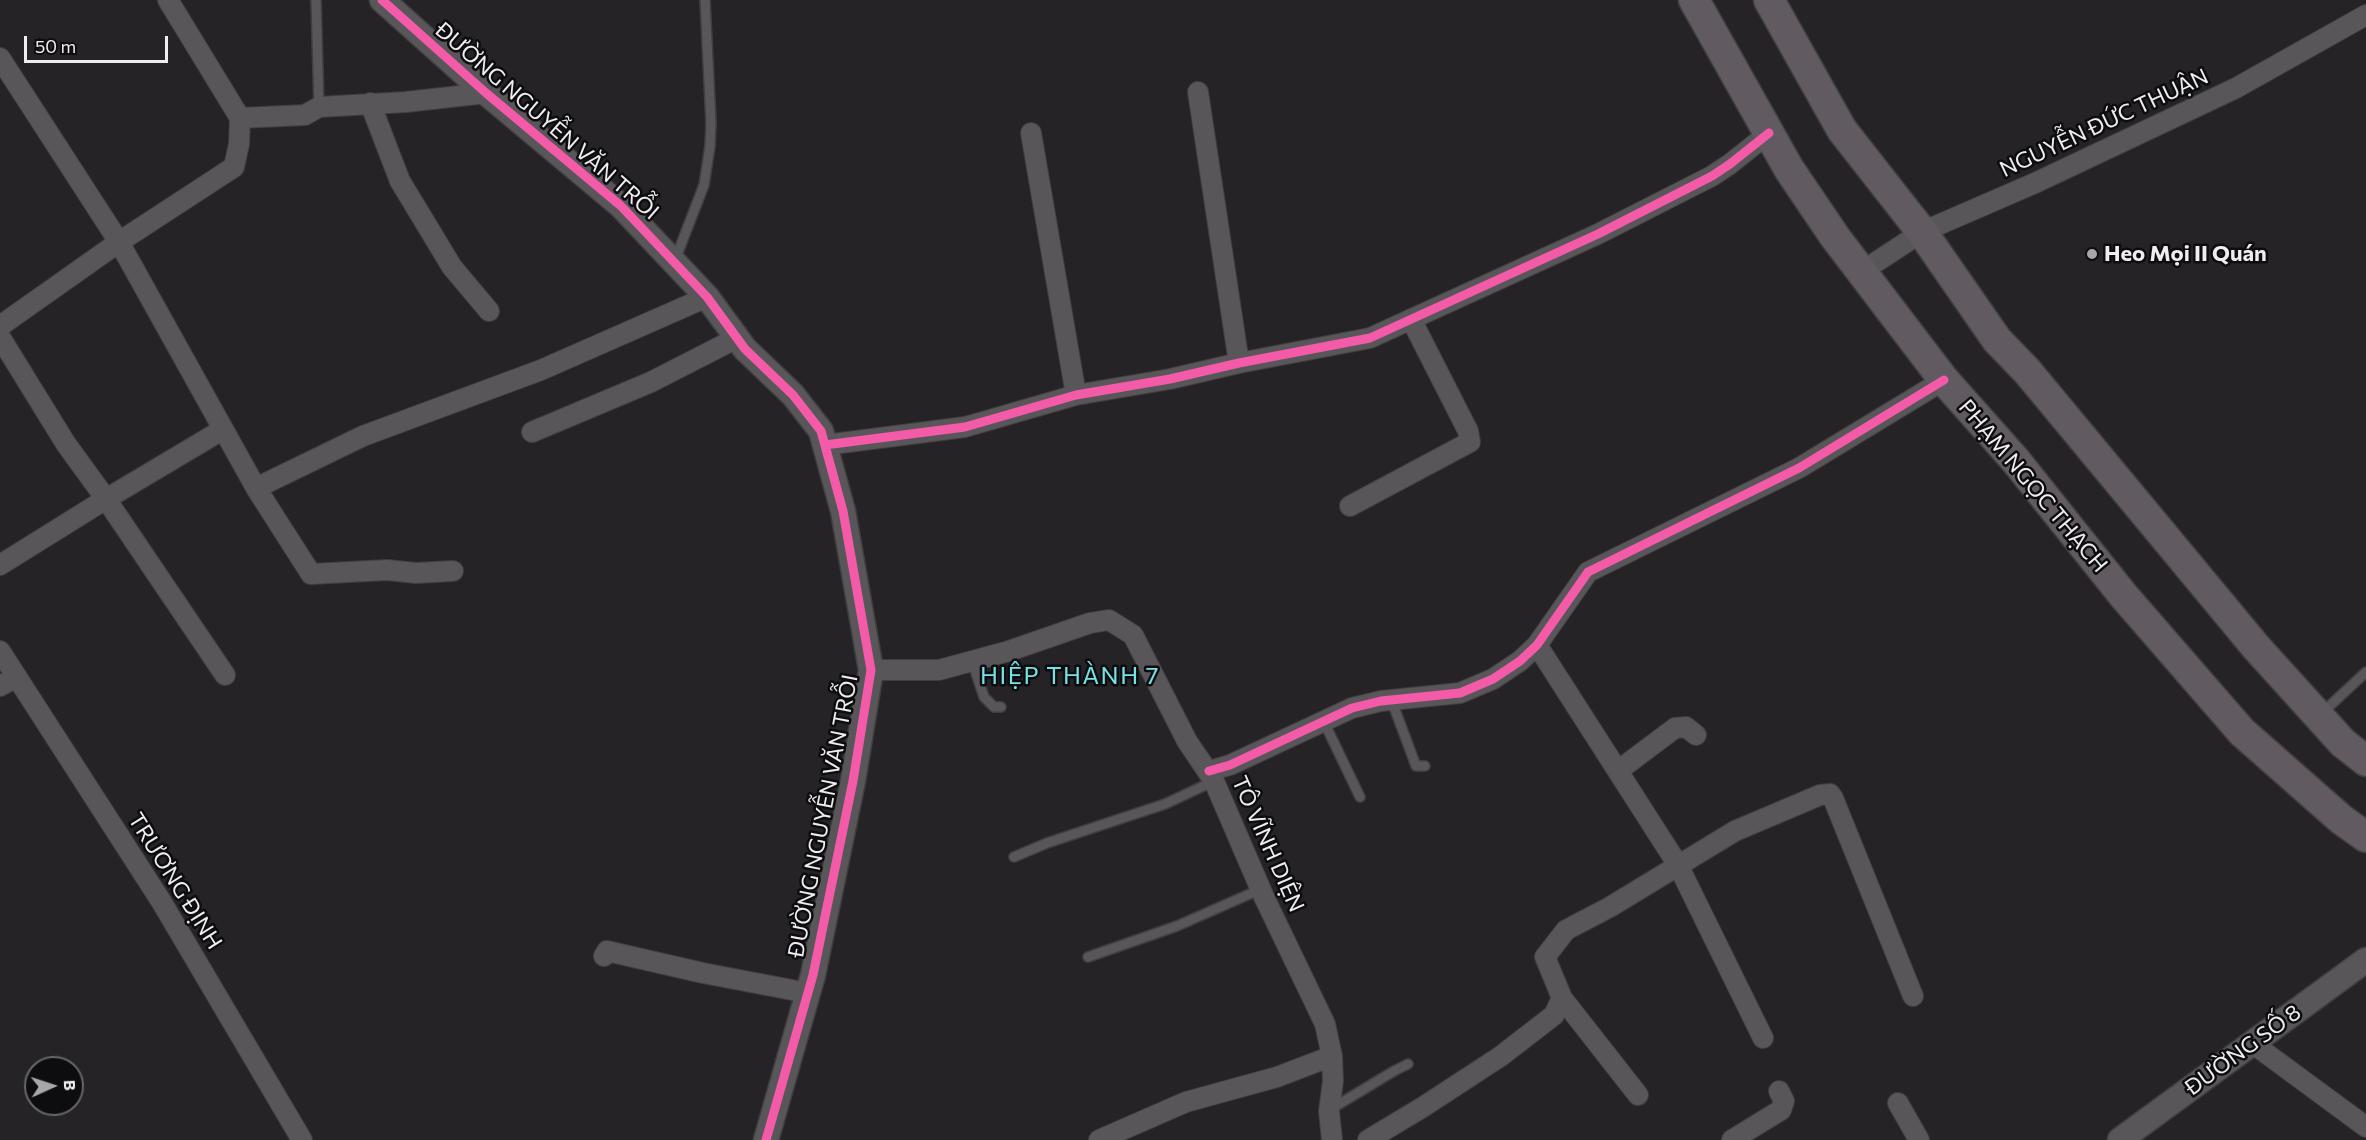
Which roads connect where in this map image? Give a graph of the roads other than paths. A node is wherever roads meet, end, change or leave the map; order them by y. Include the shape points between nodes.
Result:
1 (168, 0) edge
2 (316, 0) edge
3 (382, 0) edge
4 (705, 0) edge
5 (1694, 0) edge
6 (1769, 0) edge
7 (2366, 15) edge
8 (0, 58) edge
9 (1198, 92) dead end
10 (486, 93) junction
11 (369, 103) junction
12 (319, 107) junction
13 (240, 118) junction
14 (1031, 133) dead end
15 (1769, 133) junction
16 (1922, 232) junction
17 (119, 242) junction
18 (674, 262) junction
19 (1861, 272) junction
20 (707, 297) junction
21 (489, 311) dead end
22 (1411, 319) junction
23 (0, 326) edge
24 (0, 337) edge
25 (737, 338) junction
26 (1239, 363) junction
27 (1944, 380) junction
28 (1076, 395) junction
29 (222, 430) junction
30 (532, 432) dead end
31 (825, 445) junction
32 (256, 488) junction
33 (106, 499) junction
34 (1350, 506) dead end
35 (0, 565) edge
36 (453, 571) dead end
37 (1537, 645) junction
38 (0, 651) edge
39 (972, 661) junction
40 (870, 670) junction
41 (2366, 672) edge
42 (225, 675) dead end
43 (9, 682) edge
44 (1391, 699) junction
45 (1001, 707) dead end
46 (2319, 716) junction
47 (1323, 720) junction
48 (1696, 735) dead end
49 (2366, 761) edge
50 (1425, 766) dead end
51 (1619, 770) junction
52 (1211, 776) junction
53 (1360, 797) dead end
54 (2366, 837) edge
55 (1014, 857) dead end
56 (1678, 865) junction
57 (1261, 888) junction
58 (604, 956) dead end
59 (1088, 957) dead end
60 (2366, 960) edge
61 (808, 993) junction
62 (1913, 996) dead end
63 (1562, 998) junction
64 (1763, 1038) dead end
65 (2252, 1043) junction
66 (1332, 1056) junction
67 (1408, 1064) dead end
68 (1779, 1091) dead end
69 (1638, 1095) dead end
70 (1898, 1103) dead end
71 (1329, 1111) junction
72 (2366, 1127) edge
73 (1327, 1138) edge
74 (302, 1140) edge
75 (766, 1140) edge
76 (1099, 1140) edge
77 (1368, 1140) edge
78 (1732, 1140) edge
79 (1919, 1140) edge
80 (2120, 1140) edge

1 - 13 street
2 - 12 lane
3 - 10 street, ĐƯỜNG NGUYỄN VĂN TRỖI
4 - 18 lane via 709,155 704,185
5 - 15 main road, PHẠM NGỌC THẠCH
6 - 16 main road via 1842,129
7 - 16 street, NGUYỄN ĐỨC THUẬN via 2236,88
8 - 17 street
9 - 26 street
10 - 11 street
10 - 18 street, ĐƯỜNG NGUYỄN VĂN TRỖI via 621,206
11 - 12 street
11 - 21 street via 400,181 452,267
12 - 13 street via 305,115
13 - 17 street via 234,167
14 - 28 street
15 - 19 main road, PHẠM NGỌC THẠCH via 1789,169
15 - 22 street via 1730,164 1691,186 1598,234
16 - 19 street, NGUYỄN ĐỨC THUẬN
16 - 46 main road via 1997,340
17 - 23 street
17 - 29 street
18 - 20 street, ĐƯỜNG NGUYỄN VĂN TRỖI
19 - 27 main road, PHẠM NGỌC THẠCH
20 - 25 street, ĐƯỜNG NGUYỄN VĂN TRỖI
20 - 32 street via 541,370 363,436
22 - 26 street via 1370,338
22 - 34 street via 1470,440
24 - 33 street via 66,444
25 - 30 street via 651,382
25 - 31 street, ĐƯỜNG NGUYỄN VĂN TRỖI via 793,395 821,431
26 - 28 street
27 - 37 street via 1799,468 1588,572
27 - 54 main road, PHẠM NGỌC THẠCH via 2242,732
28 - 31 street via 965,427
29 - 32 street
29 - 33 street
31 - 40 street, ĐƯỜNG NGUYỄN VĂN TRỖI via 843,511
32 - 36 street via 311,574
33 - 35 street
33 - 42 street
37 - 44 street via 1493,679 1461,693
37 - 51 street
38 - 43 street, TRƯƠNG ĐỊNH
39 - 40 street, TÔ VĨNH DIỆN via 939,670
39 - 45 lane via 984,697 994,707
39 - 52 street, TÔ VĨNH DIỆN via 1109,620 1132,635 1187,741
40 - 61 street, ĐƯỜNG NGUYỄN VĂN TRỖI via 853,781
41 - 46 lane
43 - 74 street, TRƯƠNG ĐỊNH via 161,901
44 - 47 street
44 - 50 lane via 1416,766
46 - 49 main road
47 - 52 street
47 - 53 lane
48 - 51 street via 1686,727 1675,728
51 - 56 street
52 - 55 lane via 1165,804
52 - 57 street, TÔ VĨNH DIỆN
56 - 62 street via 1735,831 1830,794
56 - 63 street via 1566,930 1545,957
56 - 64 street
57 - 59 lane via 1177,926
57 - 66 street, TÔ VĨNH DIỆN via 1325,1024
58 - 61 street via 607,951
60 - 65 street, ĐƯỜNG SỐ 8
61 - 75 street, ĐƯỜNG NGUYỄN VĂN TRỖI
63 - 69 street
63 - 77 street via 1554,1015 1501,1056
65 - 72 street
65 - 80 street, ĐƯỜNG SỐ 8
66 - 71 street, TÔ VĨNH DIỆN
66 - 76 street via 1277,1077 1186,1102
67 - 71 lane
68 - 78 street via 1784,1101 1781,1110
70 - 79 street
71 - 73 street, TÔ VĨNH DIỆN

